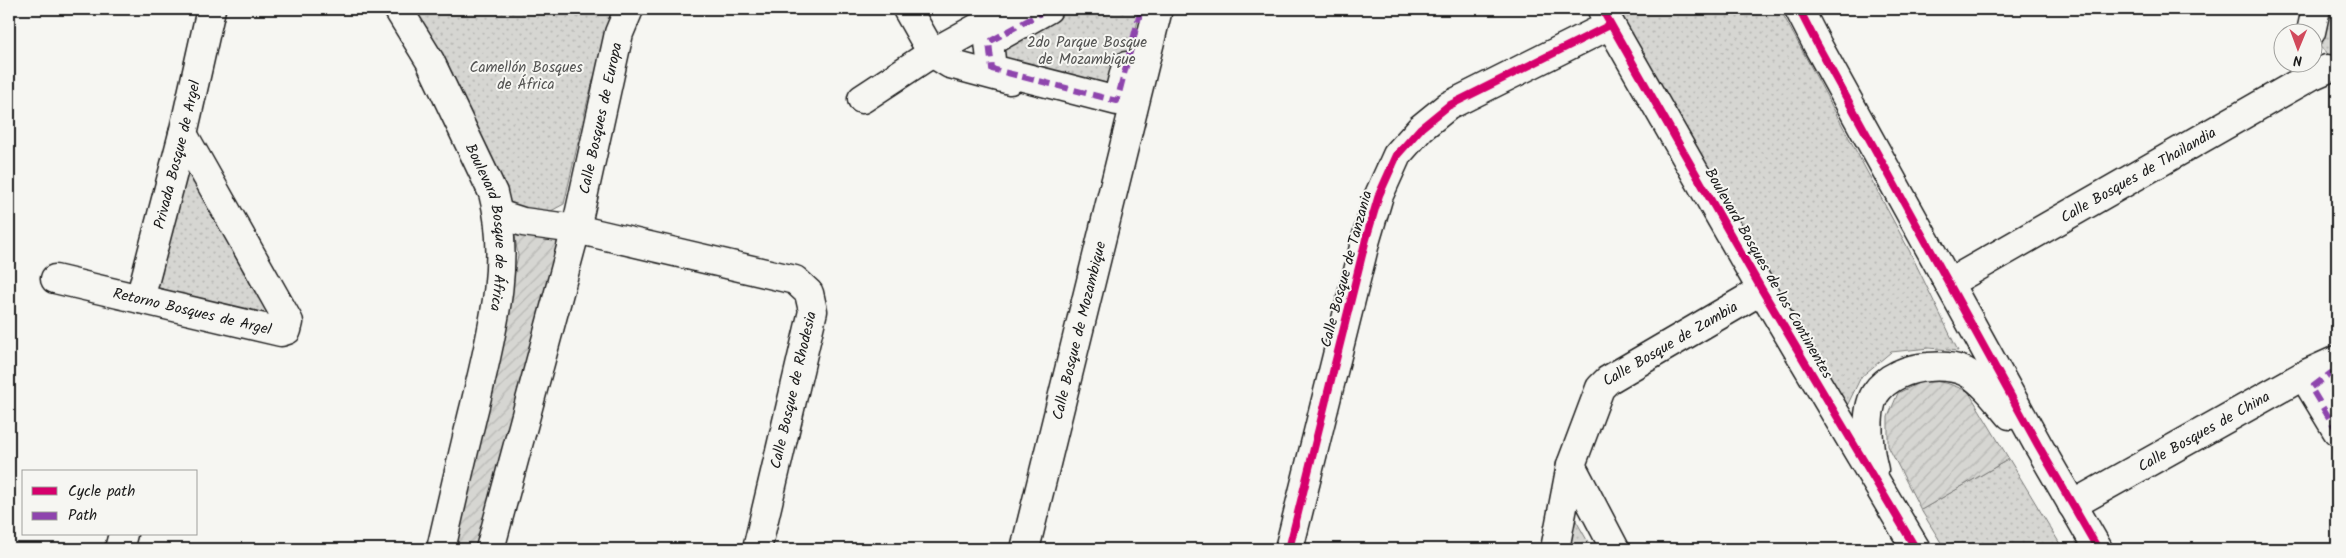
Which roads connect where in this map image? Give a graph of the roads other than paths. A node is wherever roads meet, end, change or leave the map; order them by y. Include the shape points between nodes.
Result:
1 (211, 9) edge
2 (398, 9) edge
3 (630, 9) edge
4 (907, 9) edge
5 (1013, 9) edge
6 (1048, 9) edge
7 (1141, 9) edge
8 (1158, 9) edge
9 (1800, 9) edge
10 (2316, 9) edge
11 (1606, 17) edge
12 (620, 21) edge
13 (2313, 22) edge
14 (932, 53) junction
15 (2326, 64) edge
16 (862, 99) dead end
17 (1133, 113) junction
18 (183, 134) junction
19 (498, 214) junction
20 (576, 229) junction
21 (55, 279) dead end
22 (1949, 282) junction
23 (1762, 290) junction
24 (140, 299) junction
25 (2337, 360) edge
26 (2337, 371) edge
27 (2296, 380) junction
28 (2337, 431) edge
29 (2038, 445) junction
30 (2337, 450) edge
31 (1571, 465) junction
32 (1877, 484) junction
33 (2072, 504) junction
34 (441, 549) edge
35 (490, 549) edge
36 (757, 549) edge
37 (1025, 549) edge
38 (1289, 549) edge
39 (1554, 549) edge
40 (1615, 549) edge
41 (1916, 549) edge
42 (2098, 549) edge

1 - 18 street, Privada Bosque de Argel
2 - 19 street, Boulevard Bosque de África via 430,61 493,193
3 - 12 street, Calle Bosques de Europa
4 - 14 street
5 - 14 street
6 - 7 street via 989,42 992,69 1117,102
8 - 17 street, Calle Bosque de Mozambique
9 - 22 street
10 - 13 street
11 - 23 street, Boulevard Bosques de los Continentes
11 - 38 street, Calle Bosque de Tanzania via 1448,106 1421,128 1397,155 1379,194 1366,239
12 - 20 street, Calle Bosques de Europa
14 - 16 street
14 - 17 street via 950,64
15 - 22 street, Calle Bosques de Thailandia via 2311,76
17 - 37 street, Calle Bosque de Mozambique
18 - 24 street, Privada Bosque de Argel
18 - 24 street, Retorno Bosques de Argel via 289,327 281,332
19 - 20 street, Calle Bosque de Rhodesia via 523,222
19 - 34 street, Boulevard Bosque de África via 502,254 497,301
20 - 35 street
20 - 36 street, Calle Bosque de Rhodesia via 795,280 809,293 813,311
21 - 24 street, Retorno Bosques de Argel
22 - 29 street
23 - 31 street, Calle Bosque de Zambia via 1603,384
23 - 32 street, Boulevard Bosques de los Continentes
25 - 27 street, Calle Bosques de China
26 - 28 street via 2311,388
27 - 30 street
27 - 33 street, Calle Bosques de China
29 - 32 street via 1979,381 1966,372 1949,366 1915,368 1894,376 1875,394 1869,440
29 - 33 street
31 - 39 street, Calle Bosque de Zambia
31 - 40 street
32 - 41 street, Boulevard Bosques de los Continentes
33 - 42 street

